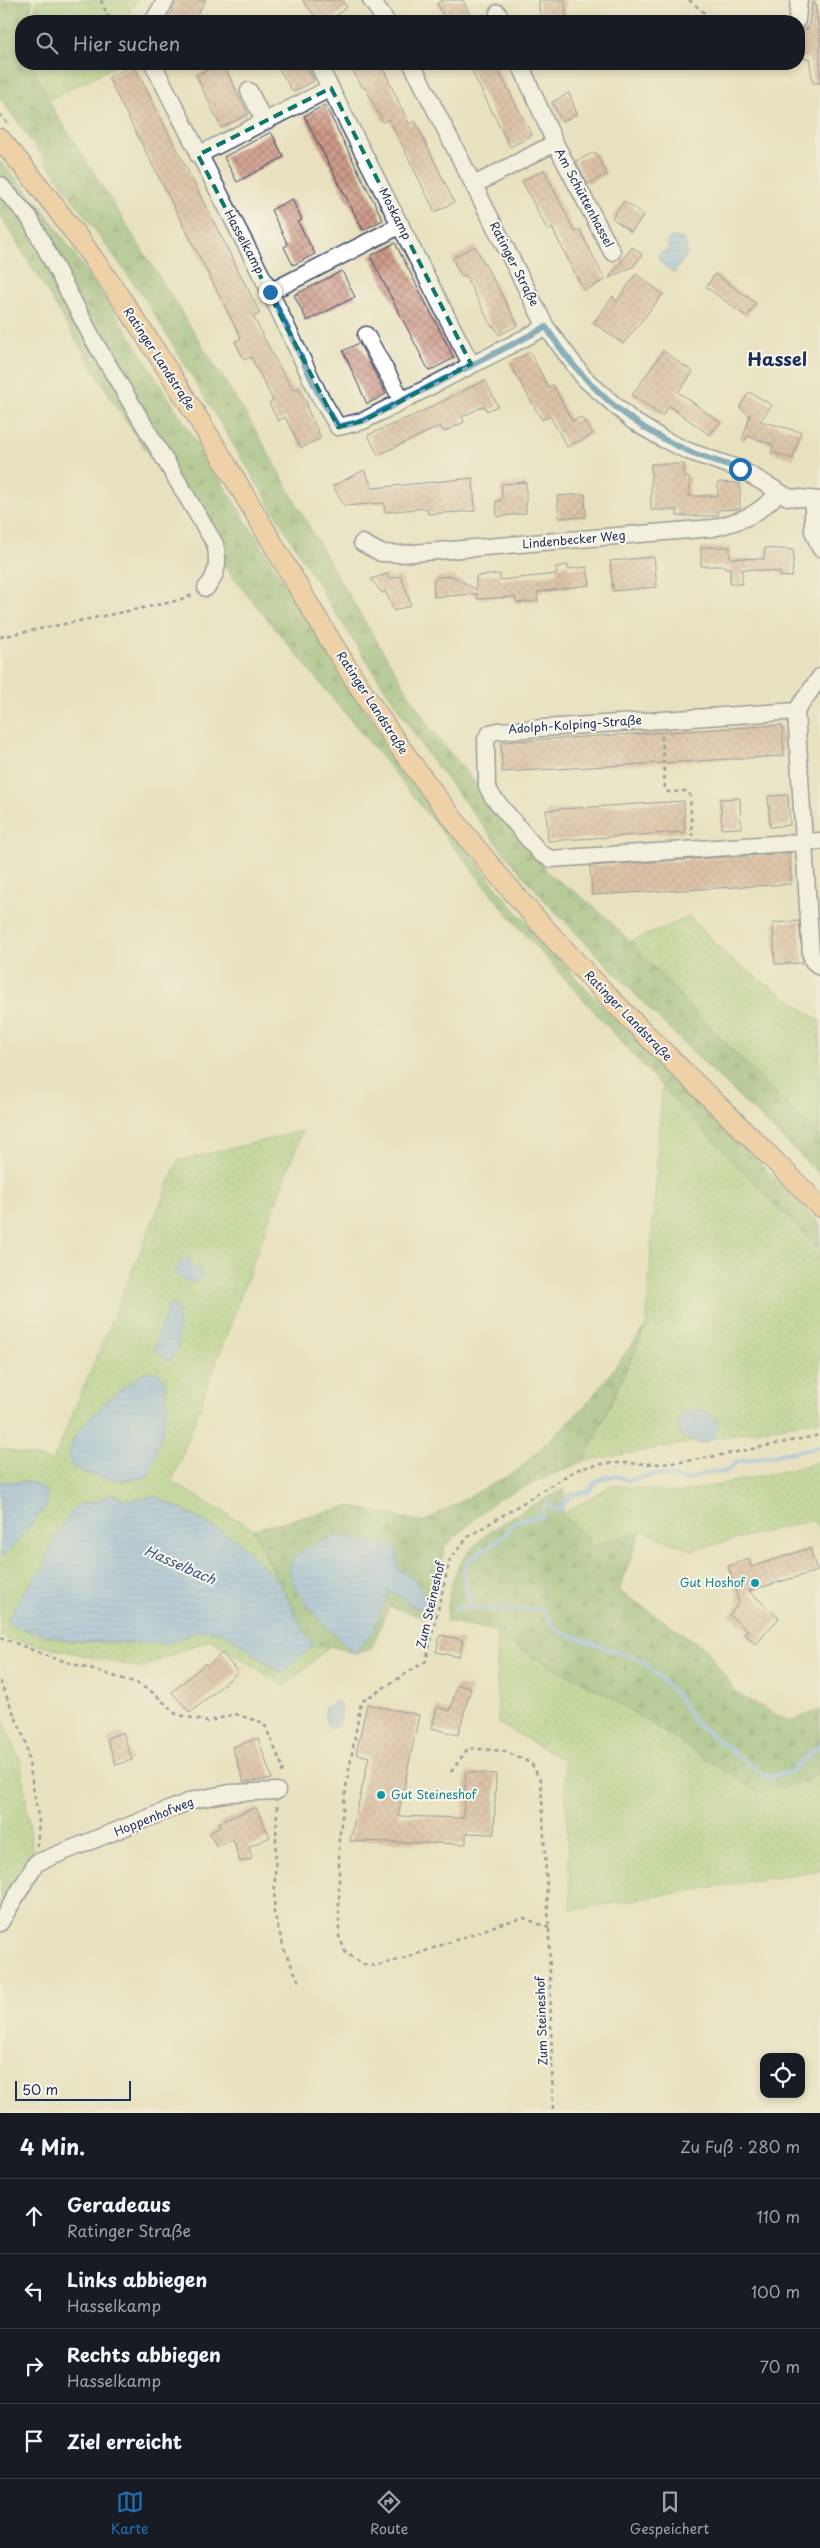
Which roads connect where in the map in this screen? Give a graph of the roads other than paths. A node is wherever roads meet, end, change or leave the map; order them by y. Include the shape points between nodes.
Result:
1 (166, 0) edge
2 (371, 0) edge
3 (799, 0) edge
4 (157, 15) edge
5 (382, 15) edge
6 (798, 15) edge
7 (156, 70) edge
8 (321, 70) edge
9 (415, 70) edge
10 (523, 70) edge
11 (330, 88) junction
12 (249, 91) dead end
13 (264, 121) junction
14 (5, 133) edge
15 (555, 143) junction
16 (198, 155) junction
17 (0, 185) edge
18 (474, 185) junction
19 (401, 225) junction
20 (612, 252) dead end
21 (270, 292) junction
22 (546, 327) junction
23 (366, 335) dead end
24 (471, 364) junction
25 (402, 400) junction
26 (779, 493) junction
27 (817, 500) edge
28 (362, 542) dead end
29 (820, 548) edge
30 (206, 588) road end
31 (820, 677) edge
32 (796, 712) junction
33 (812, 842) edge
34 (820, 967) edge
35 (820, 1207) edge
36 (277, 1791) road end
37 (0, 1923) edge

1 - 4 street
2 - 5 street
3 - 6 street
7 - 16 street, Hasselkamp
8 - 11 street, Moskamp
9 - 18 street, Ratinger Straße
10 - 15 street, Am Schüttenhassel
11 - 13 street
11 - 19 street, Moskamp
12 - 13 street
13 - 16 street
14 - 35 main road, Ratinger Landstraße via 136,323 207,433 373,707 456,823 608,997
15 - 18 street, Am Schüttenhassel
15 - 20 street, Am Schüttenhassel
16 - 21 street, Hasselkamp
17 - 30 street via 29,217 94,341 215,544 218,556 216,575
18 - 22 street, Ratinger Straße
19 - 21 street
19 - 24 street, Moskamp
21 - 25 street, Hasselkamp via 319,395 338,427 363,421
22 - 24 street, Hasselkamp
22 - 26 street, Ratinger Straße via 585,379 633,421 688,451 740,469
23 - 25 street
24 - 25 street, Hasselkamp
26 - 27 street, Ratinger Straße
26 - 28 street, Lindenbecker Weg via 759,512 739,522 713,528 401,554 381,553
27 - 29 street via 812,531
31 - 32 street
32 - 33 street
32 - 33 street, Adolph-Kolping-Straße via 490,733 485,745 487,786 545,858
33 - 34 street via 811,955
36 - 37 street, Hoppenhofweg via 230,1793 193,1800 36,1863

